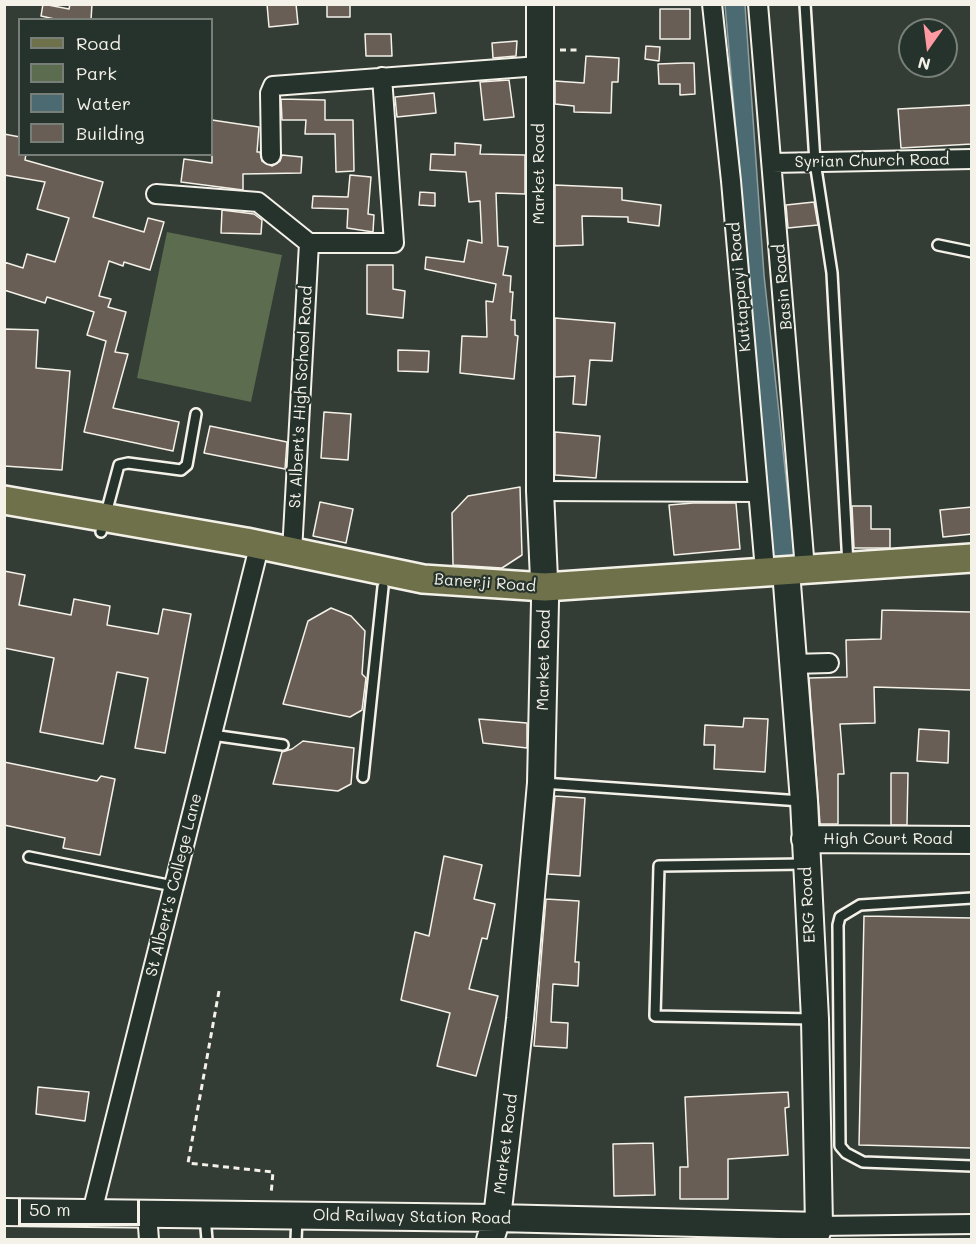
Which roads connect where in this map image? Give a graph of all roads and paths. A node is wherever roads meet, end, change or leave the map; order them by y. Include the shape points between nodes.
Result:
1 (540, 4) edge
2 (712, 4) edge
3 (758, 4) edge
4 (805, 4) edge
5 (539, 66) junction
6 (382, 77) junction
7 (271, 155) dead end
8 (972, 159) edge
9 (814, 162) junction
10 (772, 163) junction
11 (156, 194) dead end
12 (309, 243) junction
13 (938, 245) dead end
14 (972, 252) edge
15 (196, 414) dead end
16 (540, 491) junction
17 (757, 492) junction
18 (4, 500) edge
19 (4, 518) edge
20 (103, 525) junction
21 (292, 552) junction
22 (972, 558) edge
23 (256, 559) junction
24 (848, 567) junction
25 (972, 572) edge
26 (786, 577) junction
27 (383, 587) junction
28 (545, 594) junction
29 (829, 663) dead end
30 (792, 664) junction
31 (212, 735) junction
32 (283, 745) dead end
33 (363, 777) dead end
34 (541, 783) junction
35 (804, 801) junction
36 (805, 838) junction
37 (972, 840) edge
38 (29, 857) dead end
39 (806, 864) junction
40 (173, 886) junction
41 (972, 898) edge
42 (219, 991) dead end
43 (815, 1019) junction
44 (972, 1166) edge
45 (4, 1212) edge
46 (92, 1212) junction
47 (147, 1212) junction
48 (205, 1214) junction
49 (268, 1214) junction
50 (972, 1224) edge
51 (297, 1227) edge
52 (494, 1228) edge
53 (817, 1233) edge
54 (149, 1239) edge
55 (207, 1239) edge

1 - 5 street, Market Road
2 - 17 street, Kuttappayi Road
3 - 10 street, Basin Road
4 - 9 lane
5 - 6 street
5 - 16 street, Market Road
6 - 7 street via 273,86
6 - 12 street via 394,243
8 - 9 street, Syrian Church Road
9 - 10 street, Syrian Church Road
9 - 24 lane via 832,273
10 - 26 street, Basin Road
11 - 12 street via 258,202
12 - 21 street, St Albert's High School Road
13 - 14 lane
15 - 20 lane via 187,465 181,470 119,465
16 - 17 street
16 - 28 street, Market Road
17 - 26 street, Kuttappayi Road
18 - 20 main road, Banerji Road
19 - 20 main road, Banerji Road
20 - 21 main road, Banerji Road
20 - 23 main road, Banerji Road
21 - 28 main road, Banerji Road via 423,579
22 - 24 main road, Banerji Road
23 - 27 main road, Banerji Road
23 - 31 street, St Albert's College Lane
24 - 26 main road, Banerji Road
25 - 26 main road, Banerji Road
26 - 28 main road, Banerji Road
26 - 30 street, ERG Road
27 - 28 main road, Banerji Road via 416,593
27 - 33 lane
28 - 34 street, Market Road
29 - 30 street
30 - 35 street, ERG Road
31 - 32 lane
31 - 40 street, St Albert's College Lane
34 - 35 lane
34 - 52 street, Market Road via 520,1018
35 - 36 street, ERG Road
36 - 37 street, High Court Road
36 - 39 street, ERG Road
38 - 40 lane
39 - 43 street, ERG Road
39 - 43 lane via 659,866 656,1016
40 - 46 street, St Albert's College Lane
41 - 44 lane via 860,905 840,917 838,925 840,1146 863,1162
42 - 49 path via 188,1163 273,1172
43 - 53 street, ERG Road
45 - 46 street, Old Railway Station Road
46 - 47 street, Old Railway Station Road
47 - 48 street, Old Railway Station Road
47 - 54 street
48 - 49 street, Old Railway Station Road
48 - 55 lane
49 - 51 street, Old Railway Station Road
50 - 53 street
51 - 52 street, Old Railway Station Road
52 - 53 street, Old Railway Station Road

